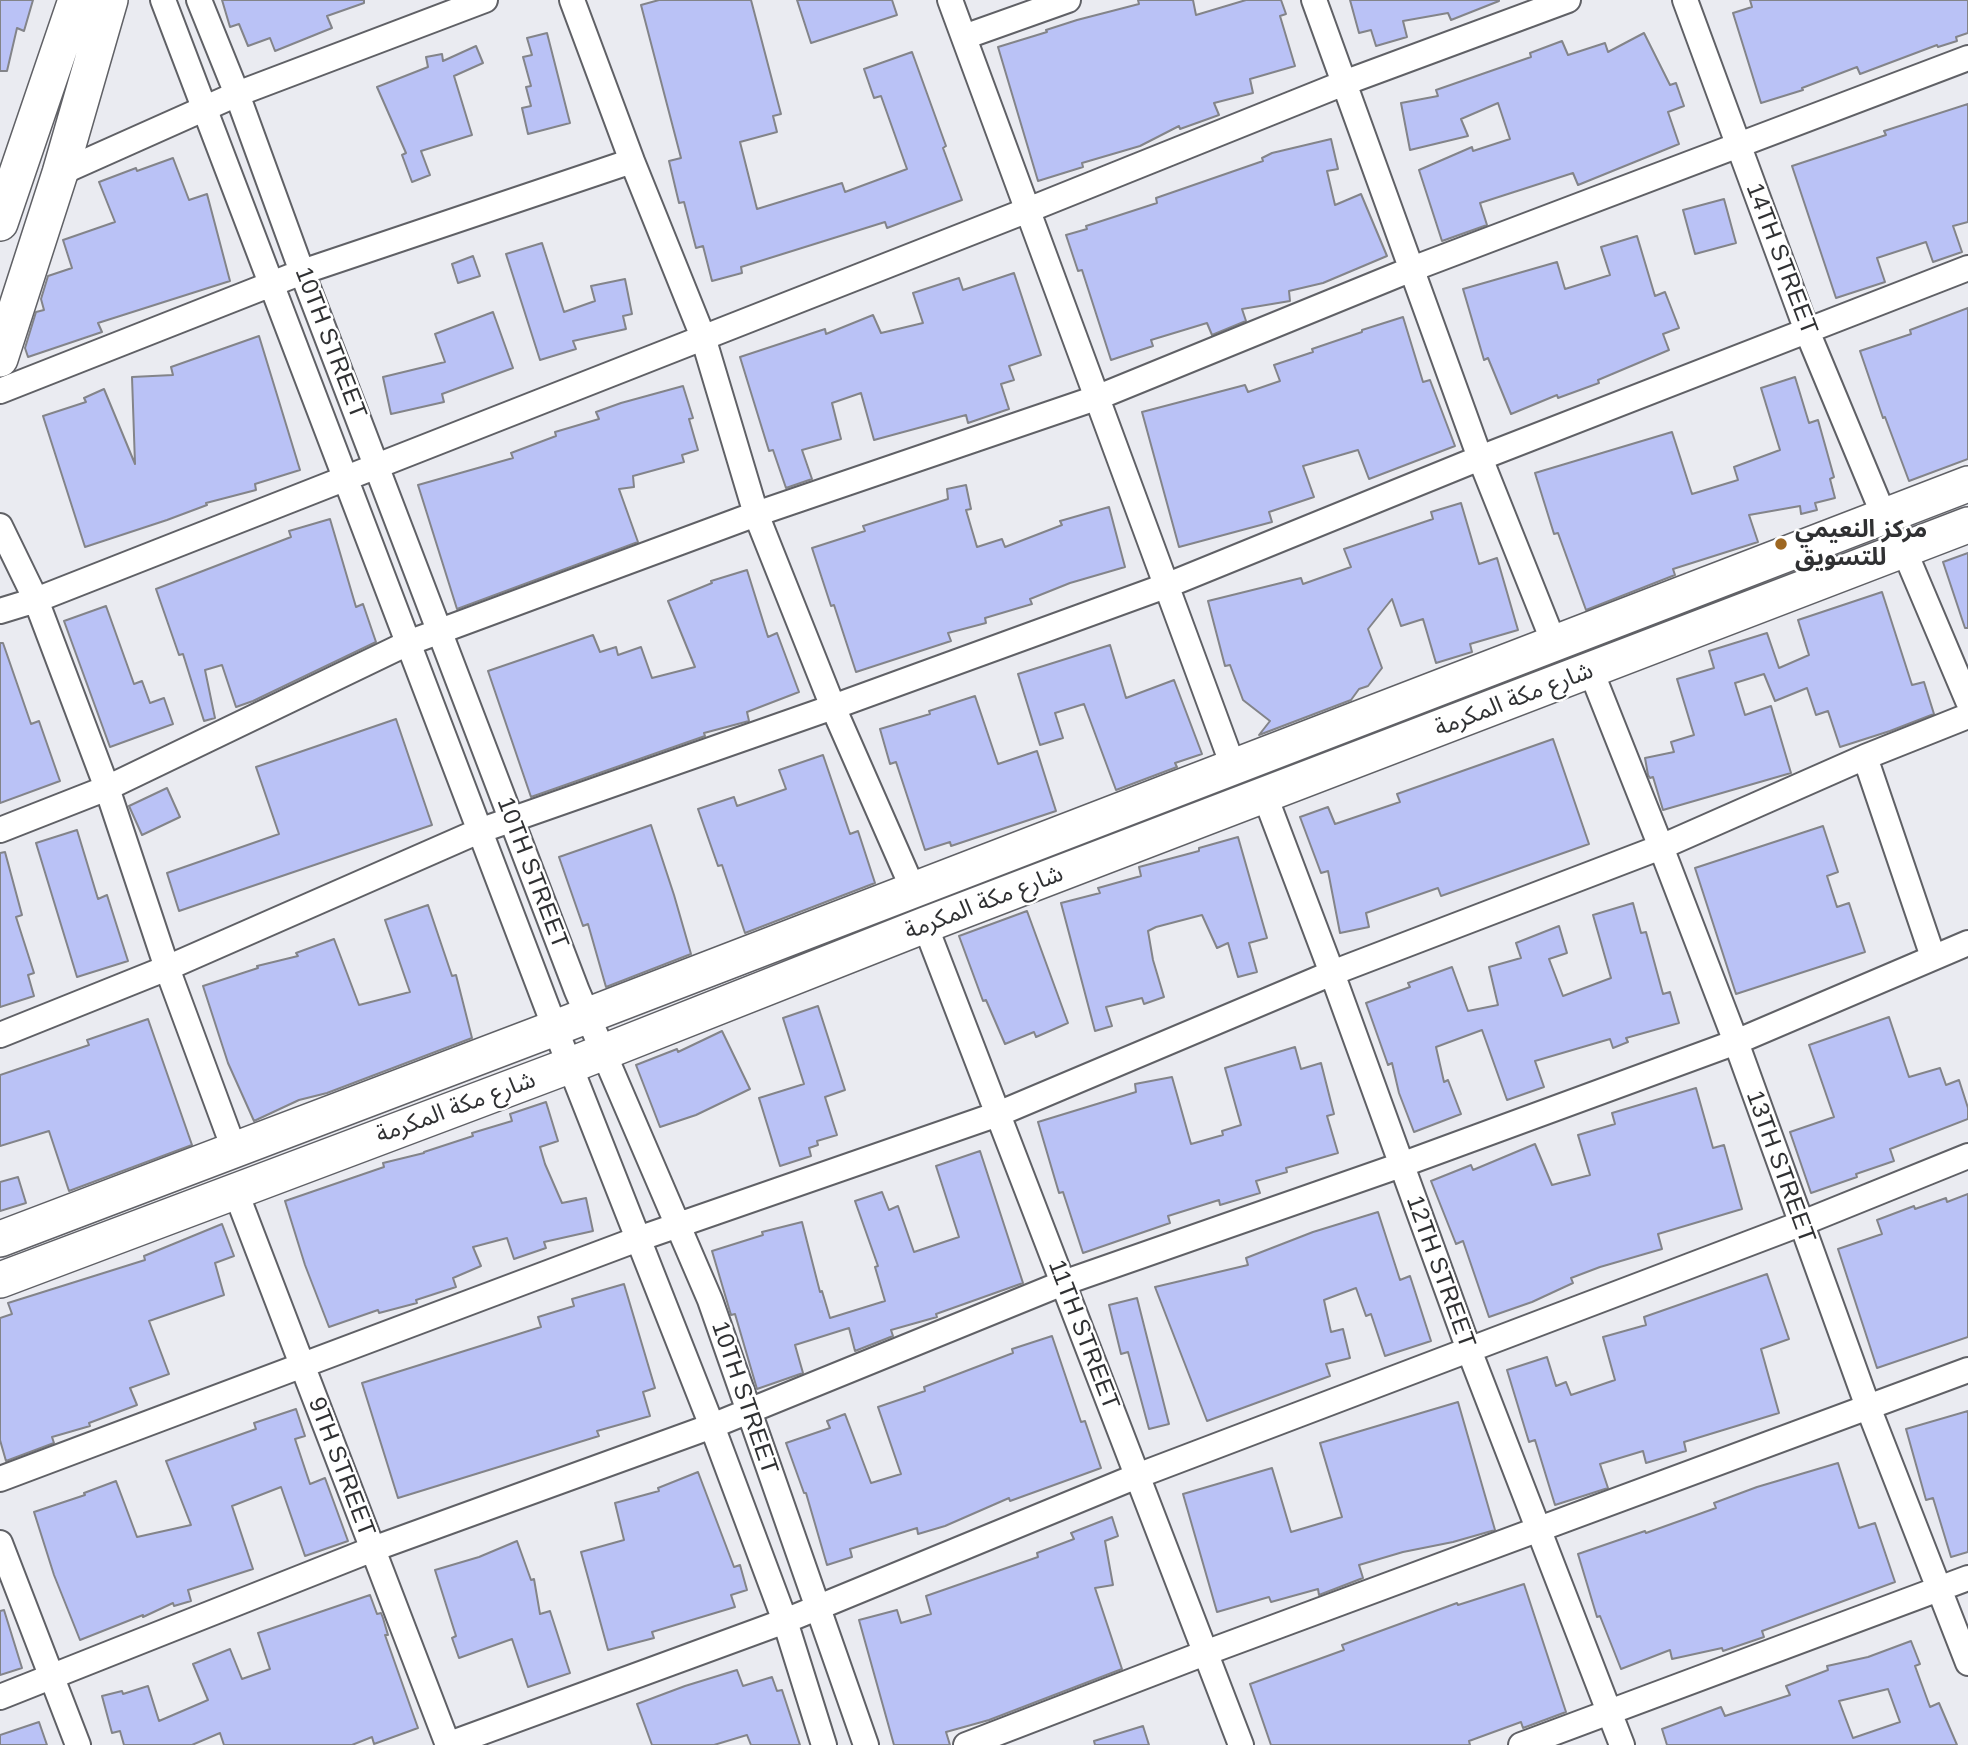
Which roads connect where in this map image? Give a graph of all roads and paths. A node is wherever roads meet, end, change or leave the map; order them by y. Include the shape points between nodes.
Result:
1 (76, 0) edge
2 (110, 0) edge
3 (163, 0) edge
4 (199, 0) edge
5 (485, 0) edge
6 (572, 0) edge
7 (950, 0) edge
8 (1068, 0) edge
9 (1314, 0) edge
10 (1568, 0) edge
11 (1685, 0) edge
12 (964, 37) junction
13 (1968, 58) edge
14 (1344, 83) junction
15 (237, 94) junction
16 (205, 109) junction
17 (1739, 145) junction
18 (632, 161) junction
19 (60, 173) junction
20 (2, 210) edge
21 (1027, 210) junction
22 (1968, 268) edge
23 (1412, 270) junction
24 (302, 272) junction
25 (271, 284) junction
26 (1807, 331) junction
27 (703, 337) junction
28 (0, 359) edge
29 (0, 391) edge
30 (1097, 398) junction
31 (1479, 458) junction
32 (376, 465) junction
33 (345, 478) junction
34 (1968, 484) edge
35 (756, 514) junction
36 (1884, 516) junction
37 (1968, 525) edge
38 (0, 526) edge
39 (1904, 550) junction
40 (1168, 585) junction
41 (36, 600) junction
42 (0, 611) edge
43 (440, 631) junction
44 (408, 643) junction
45 (1554, 643) junction
46 (1591, 671) junction
47 (1968, 701) edge
48 (833, 707) junction
49 (1968, 716) edge
50 (1865, 757) junction
51 (1233, 766) junction
52 (107, 788) junction
53 (1265, 796) junction
54 (511, 820) junction
55 (0, 830) edge
56 (479, 831) junction
57 (1661, 846) junction
58 (912, 889) junction
59 (925, 925) junction
60 (1968, 943) edge
61 (1933, 957) junction
62 (167, 968) junction
63 (1332, 973) junction
64 (587, 1016) junction
65 (555, 1028) junction
66 (0, 1035) edge
67 (1735, 1042) junction
68 (603, 1052) junction
69 (571, 1065) junction
70 (998, 1114) junction
71 (234, 1149) junction
72 (1968, 1156) edge
73 (1401, 1165) junction
74 (235, 1190) junction
75 (1800, 1224) junction
76 (678, 1225) junction
77 (638, 1238) junction
78 (0, 1239) edge
79 (0, 1280) edge
80 (1063, 1283) junction
81 (1469, 1350) junction
82 (302, 1364) junction
83 (1968, 1370) edge
84 (1868, 1406) junction
85 (749, 1411) junction
86 (712, 1426) junction
87 (1137, 1476) junction
88 (0, 1479) edge
89 (1537, 1529) junction
90 (0, 1543) edge
91 (373, 1549) junction
92 (1968, 1578) edge
93 (1940, 1588) junction
94 (817, 1608) junction
95 (785, 1621) junction
96 (1205, 1653) junction
97 (1968, 1663) edge
98 (52, 1677) junction
99 (0, 1697) edge
100 (1609, 1713) junction
101 (78, 1745) edge
102 (447, 1745) edge
103 (824, 1745) edge
104 (866, 1745) edge
105 (966, 1745) edge
106 (1241, 1745) edge
107 (1521, 1745) edge
108 (1622, 1745) edge

1 - 20 main road
2 - 19 main road
3 - 16 street, 10TH STREET
4 - 15 street, 10TH STREET
5 - 15 street
6 - 18 street
7 - 12 street
8 - 12 street
9 - 14 street
10 - 14 street
11 - 17 street, 14TH STREET
12 - 21 street
13 - 17 street
14 - 21 street
14 - 23 street
15 - 16 street
15 - 24 street, 10TH STREET
16 - 19 street
16 - 25 street, 10TH STREET
17 - 23 street
17 - 26 street, 14TH STREET
18 - 24 street
18 - 27 street
19 - 28 main road
21 - 27 street
21 - 30 street
22 - 26 street
23 - 30 street
23 - 31 street
24 - 25 street
24 - 32 street, 10TH STREET
25 - 29 street
25 - 33 street, 10TH STREET
26 - 31 street
26 - 36 street, 14TH STREET
27 - 32 street
27 - 35 street
30 - 35 street
30 - 40 street
31 - 40 street
31 - 45 street
32 - 33 street
32 - 43 street, 10TH STREET
33 - 41 street
33 - 44 street, 10TH STREET
34 - 36 main road, شارع مكة المكرمة
35 - 43 street
35 - 48 street
36 - 45 main road, شارع مكة المكرمة
37 - 39 main road, شارع مكة المكرمة
38 - 41 street
39 - 46 main road, شارع مكة المكرمة
39 - 47 street
40 - 48 street
40 - 51 street
41 - 42 street
41 - 52 street
43 - 44 street
43 - 54 street, 10TH STREET
44 - 52 street
44 - 56 street, 10TH STREET
45 - 51 main road, شارع مكة المكرمة
46 - 53 main road, شارع مكة المكرمة
46 - 57 street, 13TH STREET
48 - 54 street
48 - 58 street
49 - 50 street
50 - 57 street
50 - 61 street
51 - 58 main road, شارع مكة المكرمة
52 - 55 street
52 - 62 street
53 - 59 main road, شارع مكة المكرمة
53 - 63 street, 12TH STREET
54 - 56 street
54 - 64 street, 10TH STREET
56 - 62 street
56 - 65 street, 10TH STREET
57 - 63 street
57 - 67 street, 13TH STREET
58 - 64 main road, شارع مكة المكرمة
59 - 68 main road, شارع مكة المكرمة
59 - 70 street, 11TH STREET
60 - 61 street
61 - 67 street
62 - 66 street
62 - 71 street
63 - 70 street
63 - 73 street, 12TH STREET
64 - 65 main road, شارع مكة المكرمة
64 - 68 street, 10TH STREET
65 - 69 street, 10TH STREET
65 - 71 main road, شارع مكة المكرمة
67 - 73 street
67 - 75 street, 13TH STREET
68 - 69 main road, شارع مكة المكرمة
68 - 76 street, 10TH STREET
69 - 74 main road, شارع مكة المكرمة
69 - 77 street, 10TH STREET
70 - 76 street
70 - 80 street, 11TH STREET
71 - 78 main road, شارع مكة المكرمة
72 - 75 street
73 - 80 street
73 - 81 street, 12TH STREET
74 - 79 main road, شارع مكة المكرمة
74 - 82 street, 9TH STREET
75 - 81 street
75 - 84 street, 13TH STREET
76 - 77 street
76 - 85 street, 10TH STREET
77 - 82 street
77 - 86 street, 10TH STREET
80 - 85 street
80 - 87 street, 11TH STREET
81 - 87 street
81 - 89 street, 12TH STREET
82 - 88 street
82 - 91 street, 9TH STREET
83 - 84 street
84 - 89 street
84 - 93 street, 13TH STREET
85 - 86 street
85 - 94 street, 10TH STREET
86 - 91 street
86 - 95 street, 10TH STREET
87 - 94 street
87 - 96 street, 11TH STREET
89 - 96 street
89 - 100 street, 12TH STREET
90 - 98 street
91 - 98 street
91 - 102 street, 9TH STREET
92 - 93 street
93 - 97 street, 13TH STREET
93 - 100 street
94 - 95 street
94 - 104 street, 10TH STREET
95 - 102 street
95 - 103 street, 10TH STREET
96 - 105 street
96 - 106 street, 11TH STREET
98 - 99 street
98 - 101 street
100 - 107 street
100 - 108 street, 12TH STREET

